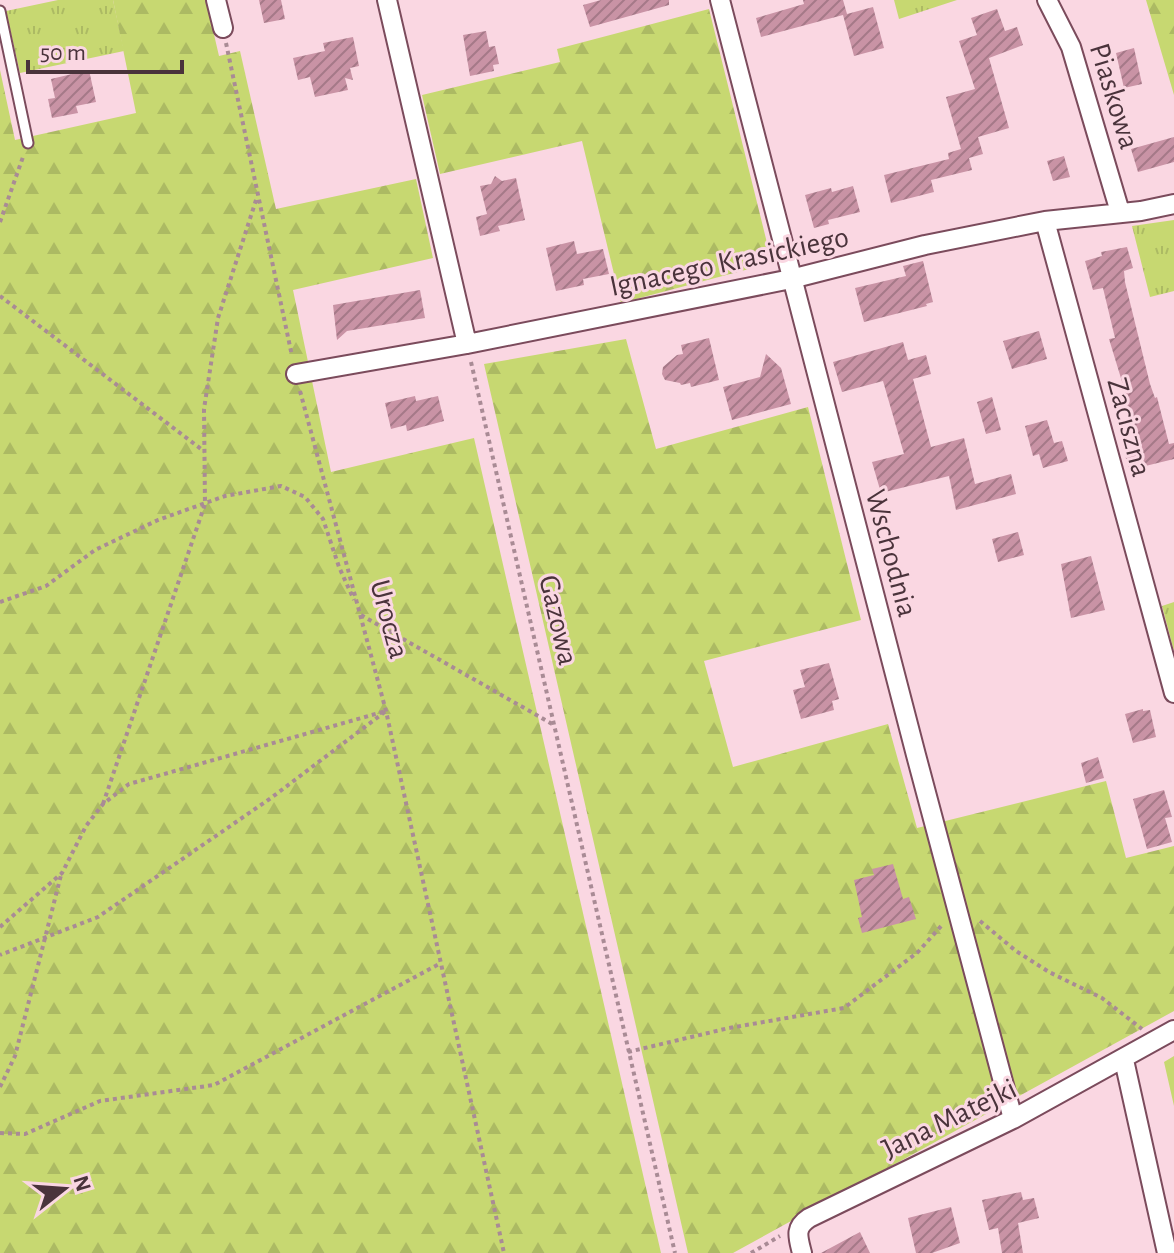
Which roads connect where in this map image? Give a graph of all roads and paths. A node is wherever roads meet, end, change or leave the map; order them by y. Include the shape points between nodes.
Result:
1 (216, 0) edge
2 (387, 0) edge
3 (720, 0) edge
4 (1047, 0) edge
5 (0, 11) edge
6 (223, 28) joint
7 (28, 143) joint
8 (258, 195) junction
9 (1174, 204) edge
10 (1120, 212) junction
11 (1045, 221) junction
12 (0, 222) edge
13 (791, 279) junction
14 (0, 296) edge
15 (467, 344) junction
16 (296, 374) junction
17 (205, 452) junction
18 (205, 504) junction
19 (0, 602) edge
20 (360, 614) junction
21 (1174, 693) edge
22 (386, 711) junction
23 (554, 725) junction
24 (103, 804) junction
25 (62, 873) junction
26 (957, 908) junction
27 (0, 927) edge
28 (44, 938) junction
29 (0, 955) edge
30 (441, 963) junction
31 (1174, 1030) edge
32 (1156, 1041) junction
33 (628, 1052) junction
34 (1124, 1060) junction
35 (0, 1087) edge
36 (1013, 1119) junction
37 (0, 1133) edge
38 (797, 1232) junction
39 (504, 1253) edge
40 (675, 1253) edge
41 (751, 1253) edge
42 (802, 1253) edge
43 (1167, 1253) edge

1 - 6 street
2 - 15 street
3 - 13 street, Wschodnia
4 - 10 street, Piaskowa via 1071,47
5 - 7 lane
6 - 8 path, Urocza
7 - 12 path
8 - 16 path, Urocza
8 - 17 path via 218,318 204,409
9 - 10 street, Ignacego Krasickiego
10 - 11 street, Ignacego Krasickiego
11 - 13 street, Ignacego Krasickiego
11 - 21 street, Zaciszna
13 - 15 street, Ignacego Krasickiego
13 - 26 street, Wschodnia
14 - 17 path
15 - 16 street, Ignacego Krasickiego
15 - 23 path, Gazowa
16 - 20 path, Urocza
17 - 18 path
18 - 19 path via 95,550 46,586
18 - 20 path via 281,486 305,497 323,519
18 - 24 path
20 - 22 path, Urocza
20 - 23 path
22 - 24 path via 129,784
22 - 28 path via 98,917
22 - 30 path, Urocza
23 - 33 path, Gazowa
24 - 25 path
25 - 27 path
25 - 28 path
26 - 32 path via 1049,972 1102,998
26 - 33 path via 918,952 844,1008
26 - 36 street, Wschodnia
28 - 29 path
28 - 35 path via 15,1056
30 - 37 path via 214,1085 100,1101 25,1134
30 - 39 path, Urocza
31 - 32 street, Jana Matejki
32 - 34 street, Jana Matejki
33 - 40 path, Gazowa
34 - 36 street, Jana Matejki
34 - 43 street
36 - 38 street, Jana Matejki via 809,1218
38 - 41 path
38 - 42 street

